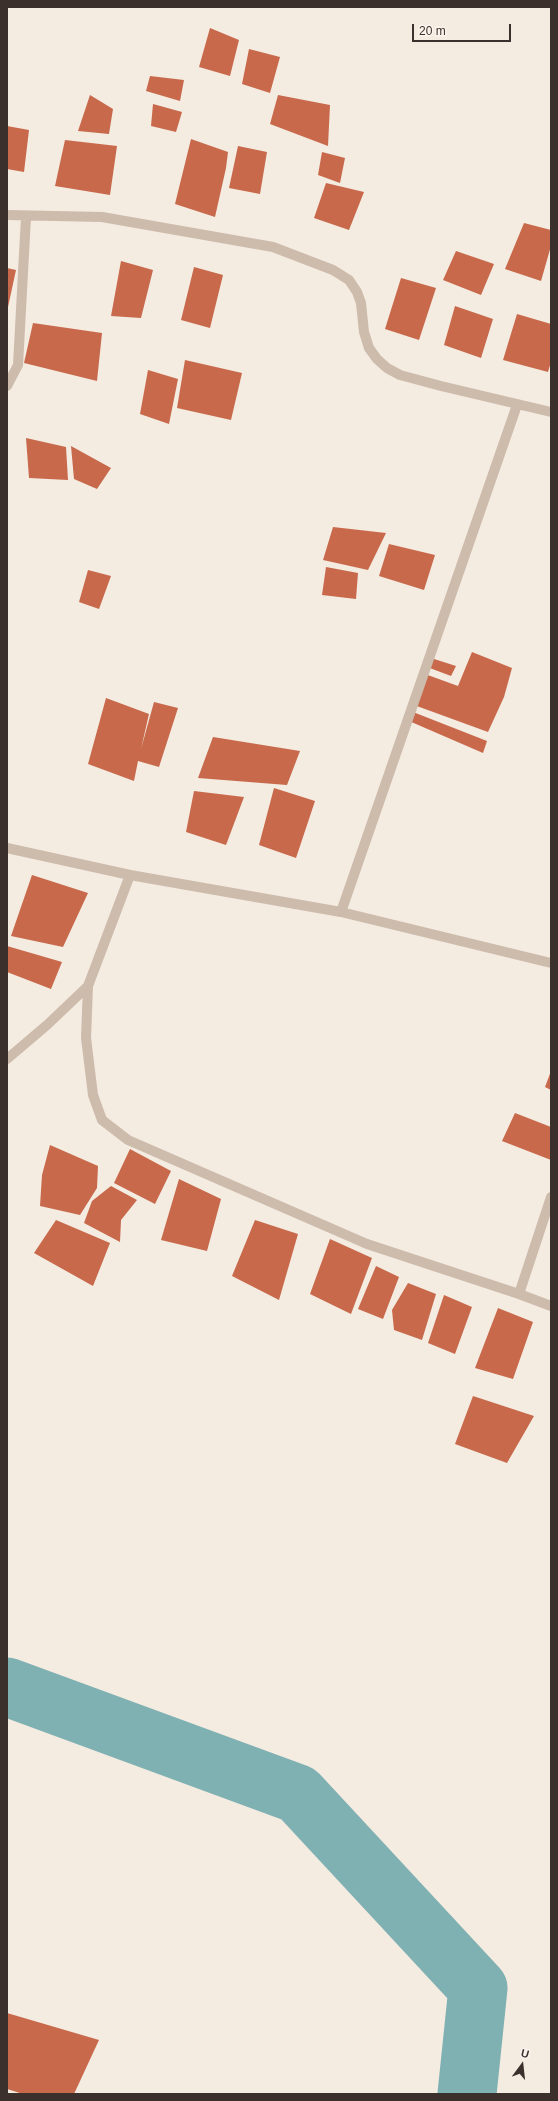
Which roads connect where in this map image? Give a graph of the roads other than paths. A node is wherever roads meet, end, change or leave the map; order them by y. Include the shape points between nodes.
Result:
1 (7, 215) edge
2 (26, 217) junction
3 (7, 386) edge
4 (517, 405) junction
5 (551, 412) edge
6 (7, 848) edge
7 (130, 875) junction
8 (341, 912) junction
9 (551, 963) edge
10 (88, 986) junction
11 (7, 1059) edge
12 (551, 1197) edge
13 (519, 1294) junction
14 (551, 1306) edge

1 - 2 street
2 - 3 street via 18,365
2 - 4 street via 102,217 273,248 333,270 349,280 357,292 369,348 387,368 400,374
4 - 5 street
4 - 8 street
6 - 7 street
7 - 8 street
7 - 10 street
8 - 9 street
10 - 11 street
10 - 13 street via 86,1038 93,1095 102,1120 128,1140 367,1244
12 - 13 street
13 - 14 street

